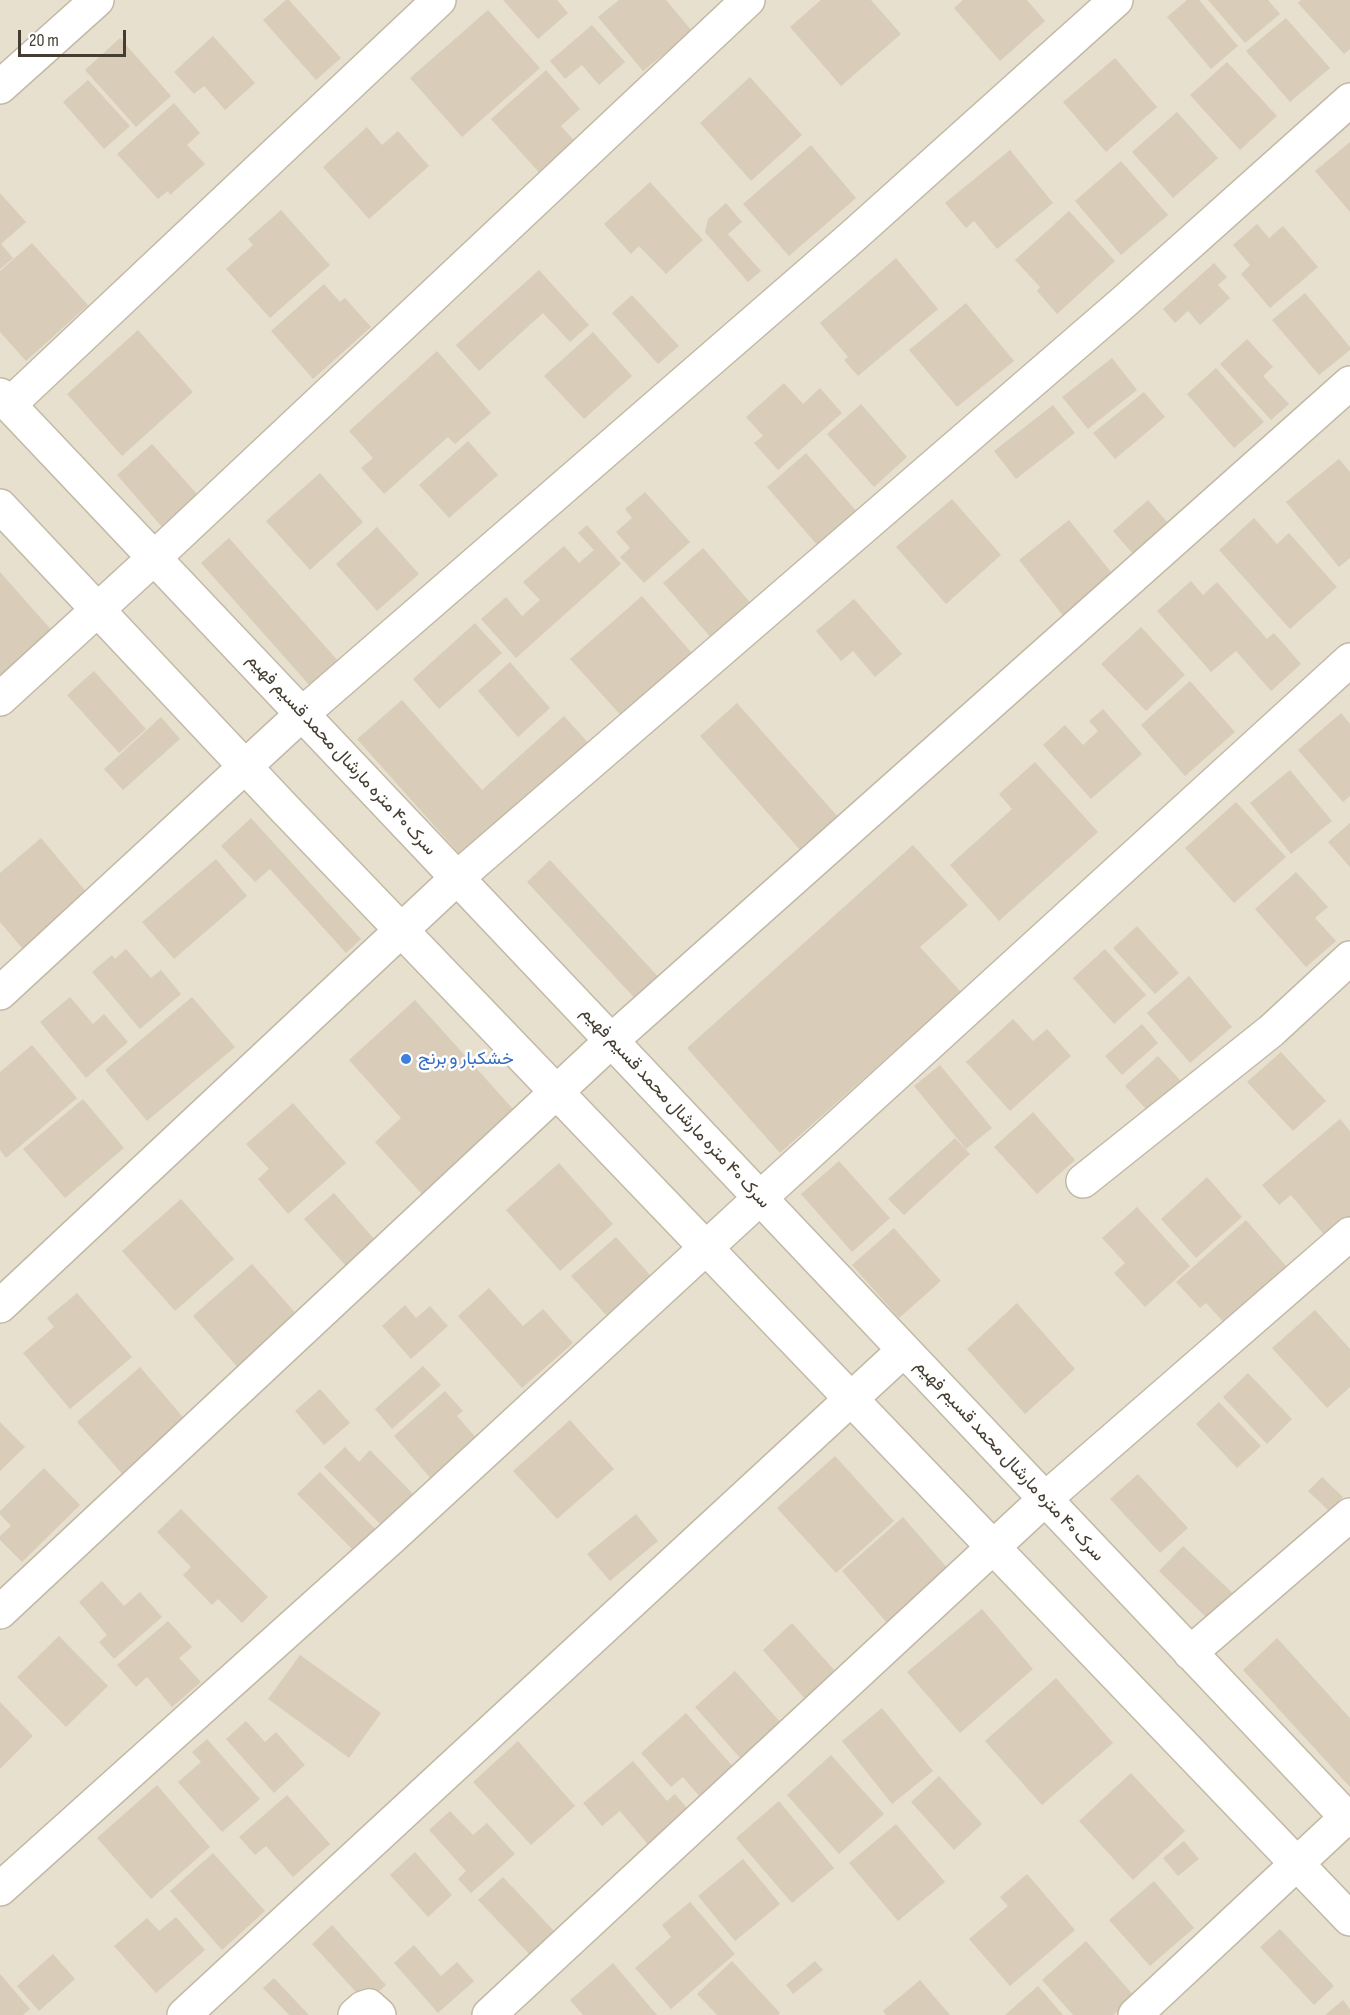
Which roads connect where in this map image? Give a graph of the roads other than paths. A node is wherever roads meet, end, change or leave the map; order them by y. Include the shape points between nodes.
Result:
1 (97, 0) edge
2 (438, 0) edge
3 (748, 0) edge
4 (1116, 0) edge
5 (0, 87) edge
6 (1350, 100) edge
7 (1350, 383) edge
8 (5, 400) edge
9 (0, 506) edge
10 (154, 558) junction
11 (98, 609) junction
12 (1350, 660) edge
13 (0, 699) edge
14 (302, 714) junction
15 (246, 767) junction
16 (456, 878) junction
17 (401, 930) junction
18 (1350, 958) edge
19 (0, 993) edge
20 (611, 1041) junction
21 (557, 1092) junction
22 (1083, 1181) dead end
23 (760, 1198) junction
24 (1350, 1234) edge
25 (706, 1248) junction
26 (0, 1306) edge
27 (904, 1350) junction
28 (851, 1399) junction
29 (1045, 1499) junction
30 (1350, 1515) edge
31 (994, 1548) junction
32 (0, 1612) edge
33 (1190, 1653) junction
34 (1349, 1817) edge
35 (1296, 1864) junction
36 (0, 1889) edge
37 (1350, 1919) edge
38 (184, 2015) edge
39 (355, 2015) edge
40 (379, 2015) edge
41 (489, 2015) edge
42 (1135, 2015) edge

1 - 5 street
2 - 8 street
3 - 10 street
4 - 14 street via 852,237
6 - 16 street via 1125,301
7 - 20 street
8 - 10 street, سرک ۴۰ متره مارشال محمد قسیم فهیم
9 - 11 street
10 - 11 street
10 - 14 street, سرک ۴۰ متره مارشال محمد قسیم فهیم
11 - 13 street
11 - 15 street
12 - 23 street
14 - 15 street
14 - 16 street, سرک ۴۰ متره مارشال محمد قسیم فهیم
15 - 17 street
15 - 19 street
16 - 17 street
16 - 20 street, سرک ۴۰ متره مارشال محمد قسیم فهیم
17 - 21 street
17 - 26 street
18 - 22 street via 1271,1031
20 - 21 street
20 - 23 street, سرک ۴۰ متره مارشال محمد قسیم فهیم
21 - 25 street
21 - 32 street
23 - 25 street
23 - 27 street, سرک ۴۰ متره مارشال محمد قسیم فهیم
24 - 29 street
25 - 28 street
25 - 36 street via 391,1539
27 - 28 street
27 - 29 street, سرک ۴۰ متره مارشال محمد قسیم فهیم
28 - 31 street
28 - 38 street
29 - 31 street
29 - 33 street, سرک ۴۰ متره مارشال محمد قسیم فهیم
30 - 33 street
31 - 35 street
31 - 41 street
33 - 34 street, سرک ۴۰ متره مارشال محمد قسیم فهیم
34 - 35 street
35 - 37 street
35 - 42 street
39 - 40 street via 369,2006

